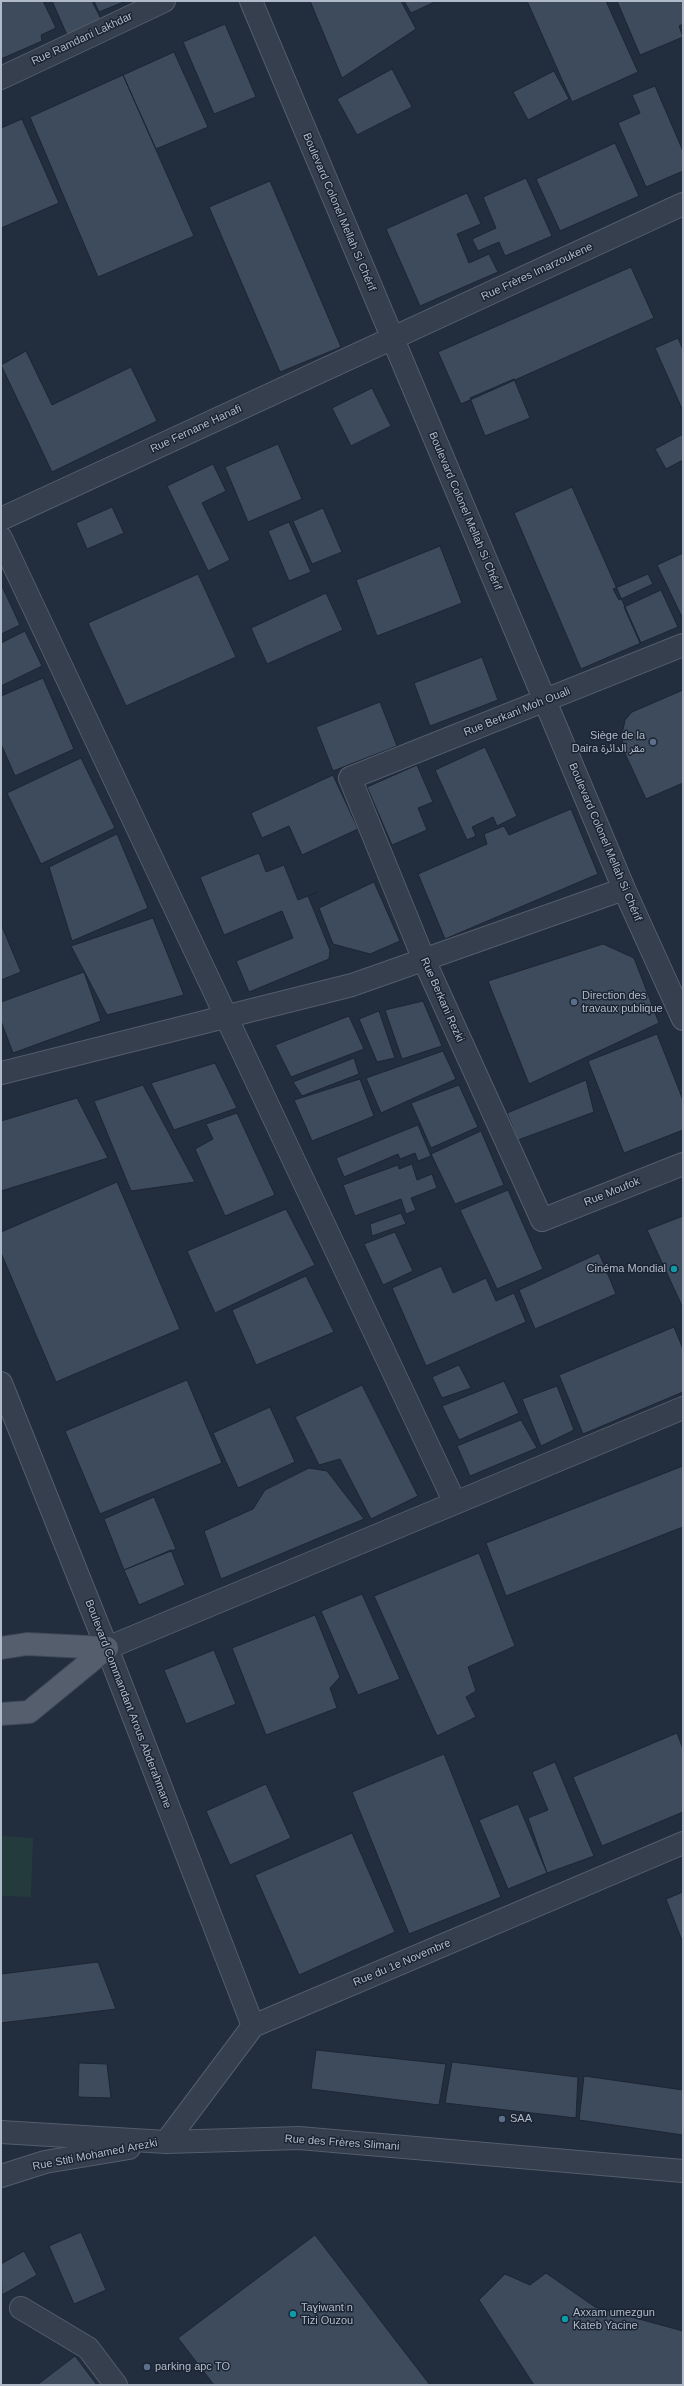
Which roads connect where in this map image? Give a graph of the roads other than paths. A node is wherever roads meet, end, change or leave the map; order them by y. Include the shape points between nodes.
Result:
1 (164, 1) edge
2 (251, 1) edge
3 (1, 78) edge
4 (683, 204) edge
5 (391, 339) junction
6 (1, 519) edge
7 (1, 538) edge
8 (683, 645) edge
9 (546, 701) junction
10 (350, 778) joint
11 (624, 889) junction
12 (424, 960) junction
13 (226, 1017) junction
14 (683, 1019) edge
15 (1, 1073) edge
16 (683, 1164) edge
17 (542, 1220) joint
18 (1, 1383) edge
19 (683, 1408) edge
20 (455, 1503) junction
21 (1, 1648) edge
22 (107, 1648) junction
23 (1, 1714) edge
24 (683, 1843) edge
25 (253, 2026) junction
26 (1, 2132) edge
27 (166, 2142) junction
28 (683, 2171) edge
29 (1, 2176) edge
30 (21, 2308) dead end
31 (116, 2385) edge

1 - 3 street, Rue Ramdani Lakhdar
2 - 5 street, Boulevard Colonel Mellah Si Chérif
4 - 5 street, Rue Frères Imarzoukene
5 - 6 street, Rue Fernane Hanafi
5 - 9 street, Boulevard Colonel Mellah Si Chérif
7 - 13 street
8 - 9 street, Rue Berkani Moh Ouali
9 - 10 street, Rue Berkani Moh Ouali
9 - 11 street, Boulevard Colonel Mellah Si Chérif
10 - 12 street, Rue Berkani Rezki
11 - 12 street
11 - 14 street, Boulevard Colonel Mellah Si Chérif
12 - 13 street via 352,986
12 - 17 street, Rue Berkani Rezki
13 - 15 street
13 - 20 street
16 - 17 street, Rue Moufok
18 - 22 street, Boulevard Commandant Arous Abderahmane
19 - 20 street
20 - 22 street
21 - 22 main road via 27,1644
22 - 23 main road via 30,1712
22 - 25 street, Boulevard Commandant Arous Abderahmane
24 - 25 street, Rue du 1e Novembre
25 - 27 street
26 - 27 street, Rue des Frères Slimani
27 - 28 street, Rue des Frères Slimani via 298,2138
27 - 29 street, Rue Stiti Mohamed Arezki via 45,2162
30 - 31 street via 88,2348

